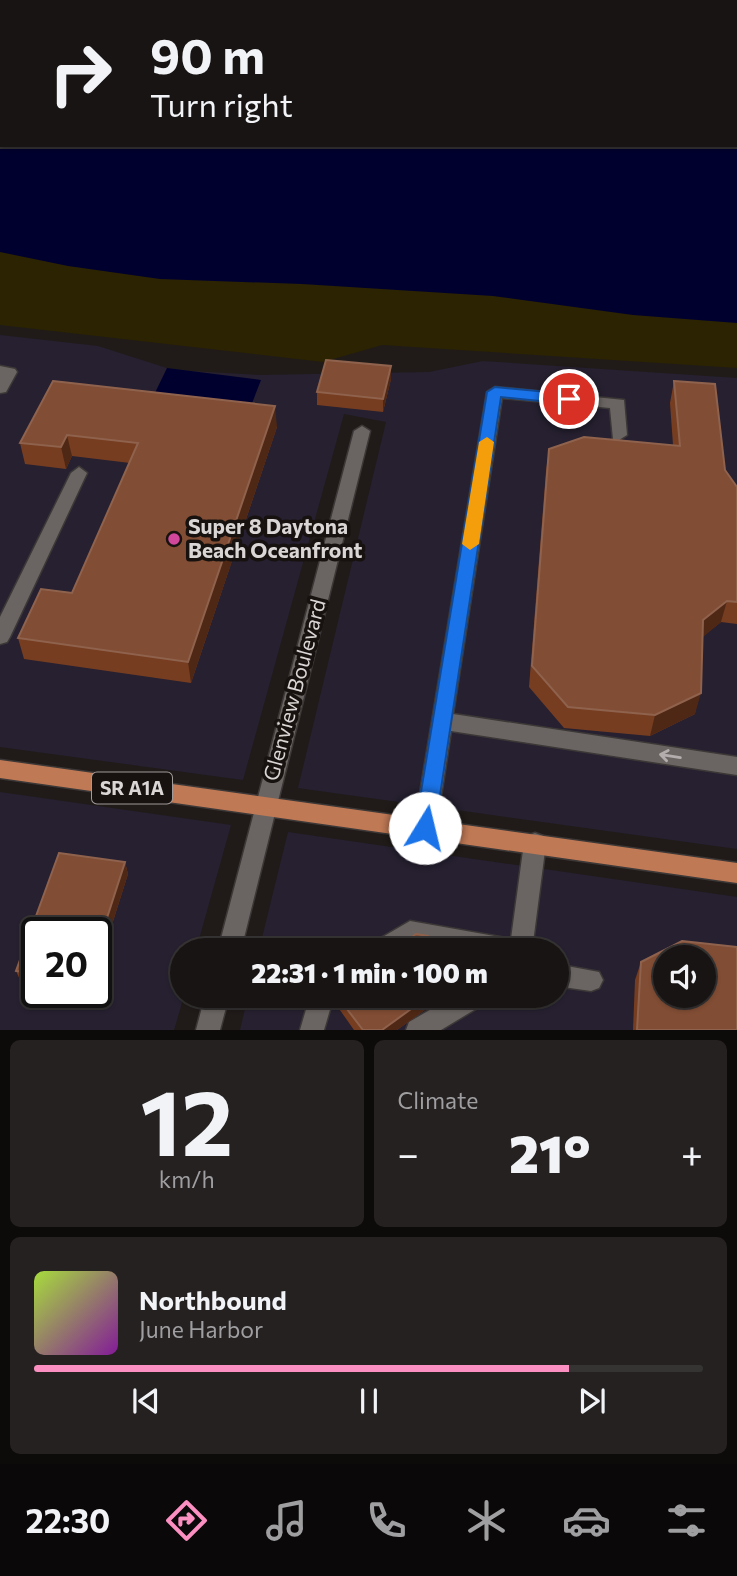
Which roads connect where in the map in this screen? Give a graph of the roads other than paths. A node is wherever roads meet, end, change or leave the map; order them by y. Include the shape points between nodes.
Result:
1 (0, 371) edge
2 (0, 388) edge
3 (362, 431) dead end
4 (619, 435) dead end
5 (79, 473) dead end
6 (0, 637) edge
7 (442, 721) junction
8 (737, 766) edge
9 (0, 769) edge
10 (265, 806) junction
11 (425, 828) junction
12 (535, 843) junction
13 (737, 873) edge
14 (232, 938) edge
15 (401, 938) edge
16 (443, 938) edge
17 (523, 938) edge
18 (569, 977) edge
19 (591, 980) dead end
20 (214, 1008) edge
21 (318, 1008) edge
22 (456, 1008) edge
23 (208, 1030) edge
24 (312, 1030) edge
25 (418, 1030) edge

1 - 2 street via 9,372
3 - 10 street, Glenview Boulevard
4 - 7 street via 618,404 495,392
5 - 6 street
8 -> 7 street
7 - 11 street
9 - 10 main road, SR A1A
10 - 11 main road, SR A1A
10 - 14 street, Glenview Boulevard
11 - 12 main road, SR A1A
12 - 13 main road, SR A1A
12 - 17 street
15 - 16 street via 410,932
18 - 19 street
20 - 23 street
21 - 24 street
22 - 25 street

